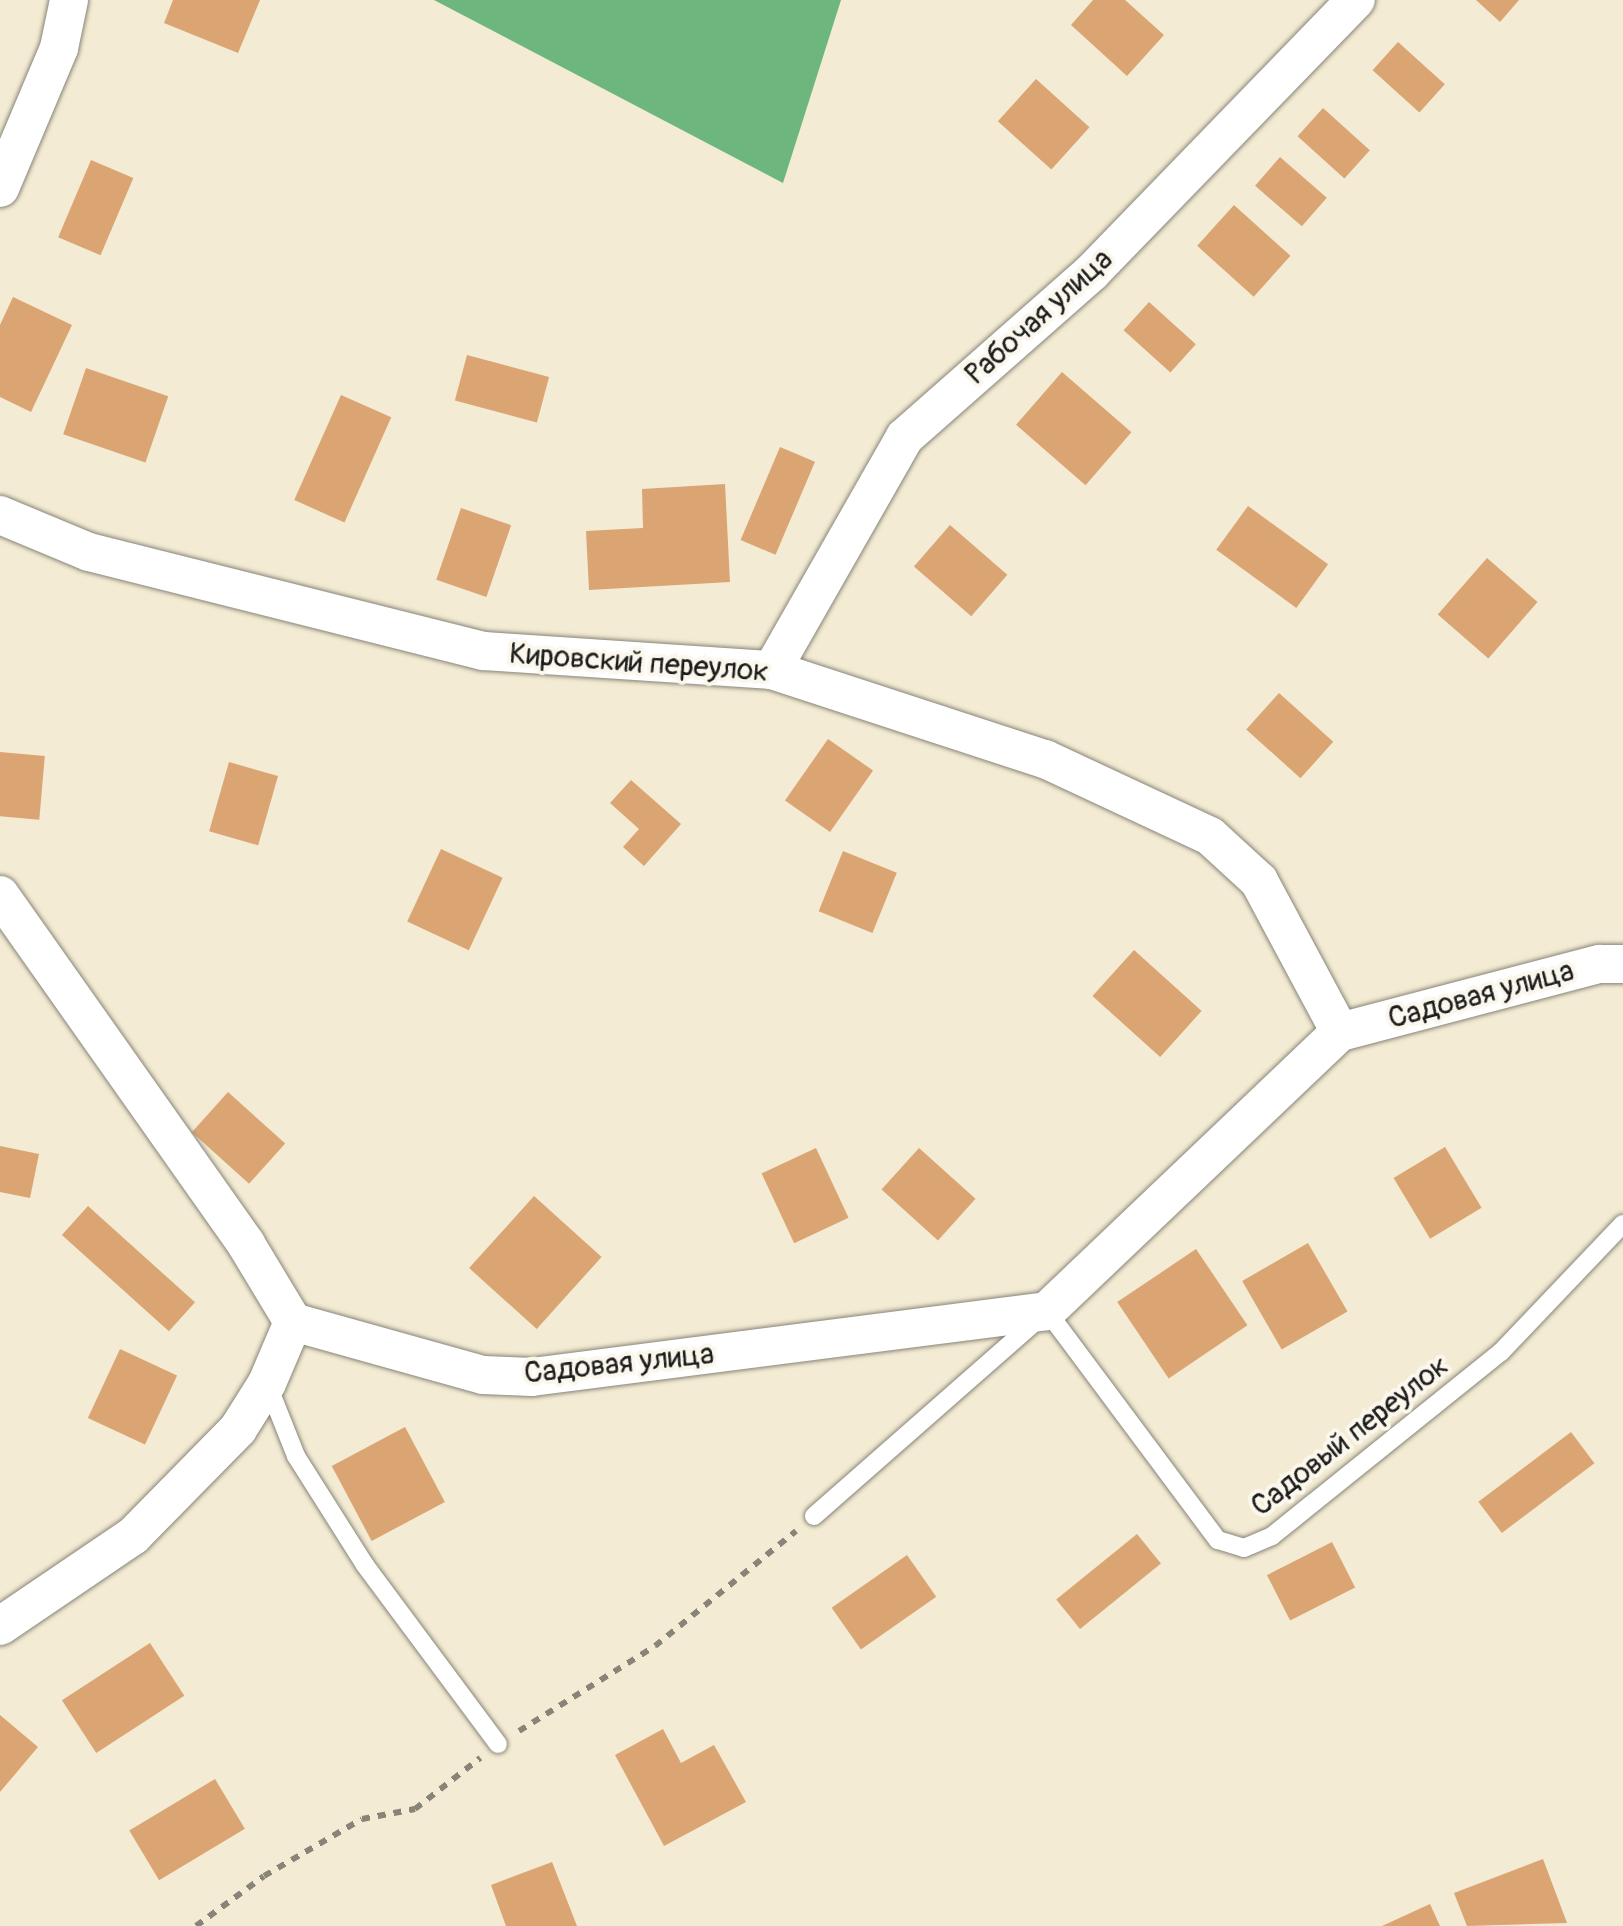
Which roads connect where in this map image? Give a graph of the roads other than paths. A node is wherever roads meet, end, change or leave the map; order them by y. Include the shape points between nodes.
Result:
1 (69, 0) edge
2 (1356, 0) edge
3 (0, 188) edge
4 (0, 516) edge
5 (772, 670) junction
6 (0, 895) edge
7 (1623, 964) edge
8 (1340, 1032) junction
9 (1623, 1224) edge
10 (1047, 1310) junction
11 (294, 1322) junction
12 (267, 1383) junction
13 (814, 1516) dead end
14 (0, 1626) edge
15 (498, 1744) dead end

1 - 3 street via 59,48
2 - 5 street, Рабочая улица via 1092,272 905,437
4 - 5 street, Кировский переулок via 88,552 484,652
5 - 8 street, Кировский переулок via 1045,759 1210,836 1258,881
6 - 11 street
7 - 8 street, Садовая улица via 1600,964
8 - 10 street
9 - 10 lane, Садовый переулок via 1502,1352 1272,1536 1244,1548 1218,1540
10 - 11 street, Садовая улица via 532,1376 483,1375
10 - 13 lane
11 - 12 street
12 - 14 street via 238,1429 133,1536
12 - 15 lane via 296,1456 355,1549

